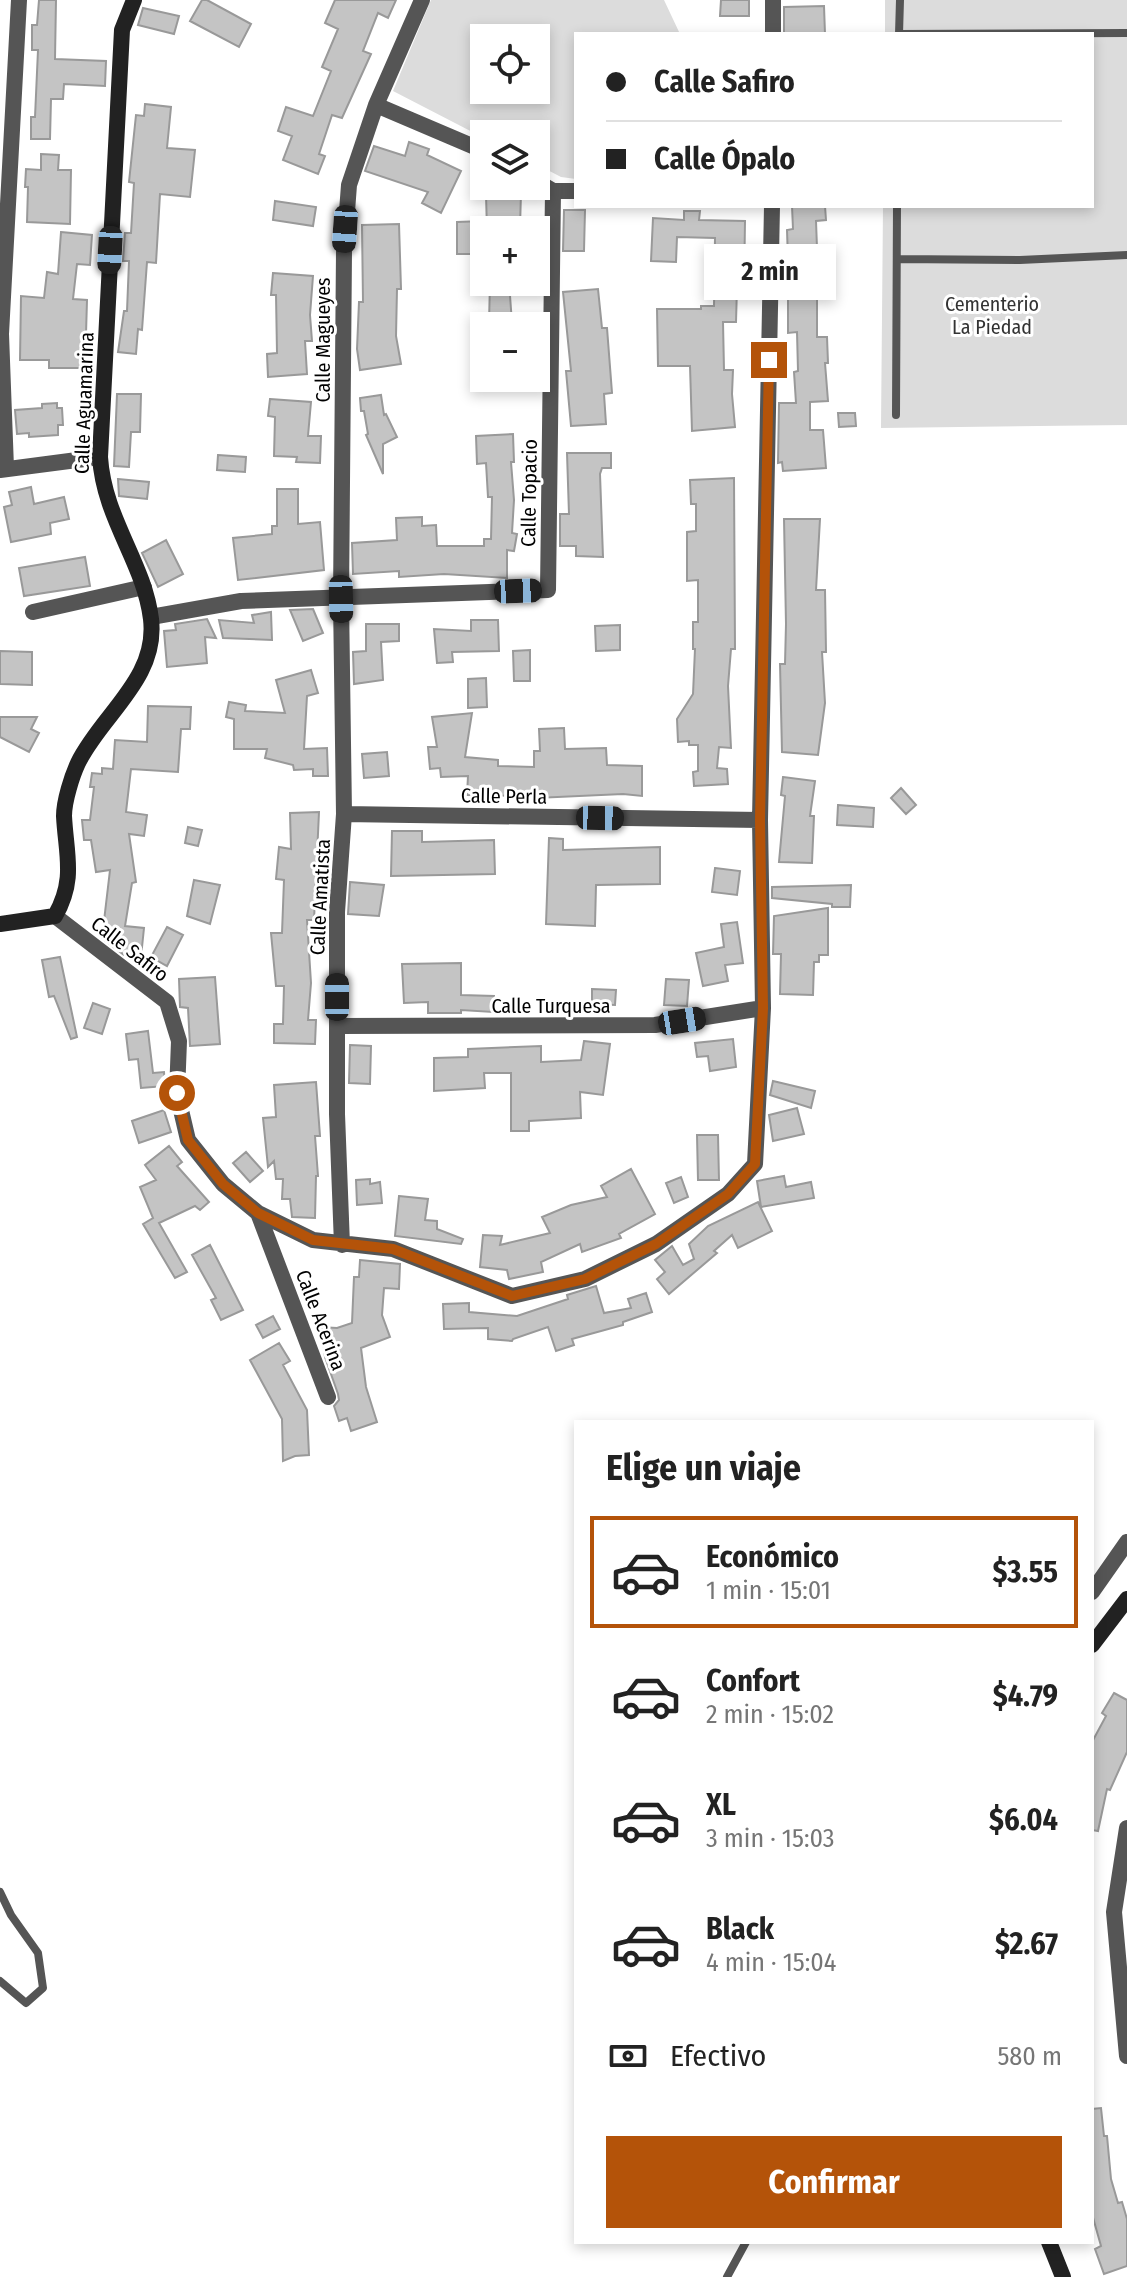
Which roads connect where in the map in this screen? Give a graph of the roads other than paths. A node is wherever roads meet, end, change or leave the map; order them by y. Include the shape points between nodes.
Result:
1 (19, 0) edge
2 (134, 0) edge
3 (422, 0) edge
4 (773, 0) edge
5 (900, 0) edge
6 (773, 32) edge
7 (899, 32) edge
8 (1094, 33) edge
9 (1127, 33) edge
10 (376, 105) junction
11 (470, 145) edge
12 (550, 189) edge
13 (553, 191) junction
14 (574, 191) edge
15 (772, 208) edge
16 (897, 208) edge
17 (1127, 255) edge
18 (897, 259) junction
19 (0, 334) edge
20 (896, 415) dead end
21 (100, 457) junction
22 (3, 469) edge
23 (144, 587) junction
24 (341, 599) junction
25 (33, 612) dead end
26 (151, 617) junction
27 (344, 814) junction
28 (760, 820) junction
29 (55, 916) junction
30 (0, 924) edge
31 (763, 1008) junction
32 (337, 1026) junction
33 (258, 1213) junction
34 (342, 1245) junction
35 (328, 1397) dead end
36 (1127, 1542) edge
37 (1094, 1589) edge
38 (1127, 1599) edge
39 (1094, 1642) edge
40 (1127, 1828) edge
41 (0, 1892) edge
42 (0, 1981) edge
43 (1127, 2056) edge
44 (745, 2244) edge
45 (1050, 2244) edge
46 (727, 2277) edge
47 (1063, 2277) edge

1 - 19 street
2 - 21 street, Calle Aguamarina via 122,30
3 - 10 street, Calle Magueyes
4 - 6 street
5 - 7 lane
8 - 9 lane
10 - 11 street
10 - 24 street, Calle Magueyes via 349,185 344,251
12 - 13 street
13 - 14 street
13 - 24 street, Calle Topacio via 548,590
15 - 28 street, Calle Safiro
16 - 18 lane
17 - 18 lane
18 - 20 lane
19 - 22 street
21 - 22 street
21 - 23 street, Calle Aguamarina via 109,507
23 - 25 street
23 - 26 street, Calle Aguamarina
24 - 26 street, Calle Topacio via 241,601
24 - 27 street, Calle Amatista
26 - 29 street, Calle Aguamarina via 152,644 142,672 78,763 64,812 70,862 66,898
27 - 28 street, Calle Perla
27 - 32 street, Calle Amatista
28 - 31 street, Calle Safiro
29 - 30 street
29 - 33 street, Calle Safiro via 167,1002 179,1041 177,1093 188,1140 223,1184
31 - 32 street, Calle Turquesa via 655,1025
31 - 34 street, Calle Safiro via 755,1164 728,1194 656,1244 585,1279 512,1296 393,1249
32 - 34 street, Calle Amatista
33 - 34 street, Calle Safiro via 313,1240
33 - 35 street, Calle Acerina
36 - 37 street
38 - 39 street
40 - 43 street via 1114,1912
41 - 42 lane via 38,1953 43,1988 26,2003
44 - 46 lane
45 - 47 street

